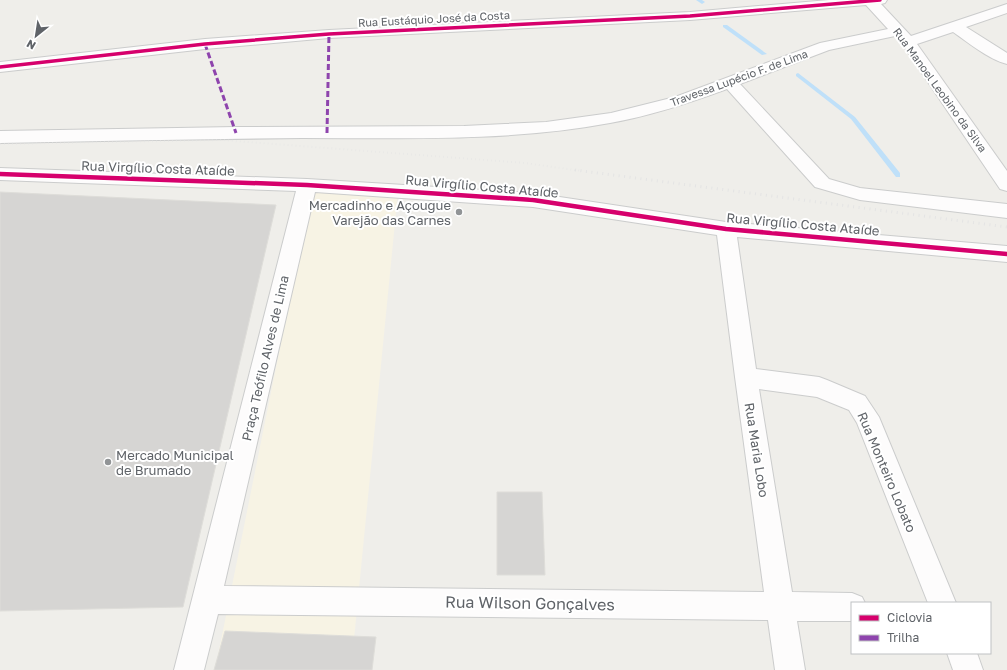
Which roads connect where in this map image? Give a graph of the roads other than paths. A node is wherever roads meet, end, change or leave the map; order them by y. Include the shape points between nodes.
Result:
1 (728, 0) edge
2 (873, 1) edge
3 (1007, 8) edge
4 (738, 12) junction
5 (956, 27) junction
6 (904, 37) junction
7 (1007, 58) edge
8 (0, 67) edge
9 (730, 83) junction
10 (0, 137) edge
11 (0, 174) edge
12 (307, 185) junction
13 (1007, 185) edge
14 (1007, 211) edge
15 (726, 229) junction
16 (1007, 254) edge
17 (746, 377) junction
18 (207, 600) junction
19 (942, 602) edge
20 (780, 606) junction
21 (851, 607) edge
22 (962, 654) edge
23 (189, 670) edge
24 (790, 670) edge
25 (968, 670) edge

1 - 4 street
2 - 4 street, Rua Eustáquio José da Costa
2 - 6 street, Rua Manoel Leobino da Silva
3 - 5 street, Travessa Lupécio F. de Lima
4 - 8 street, Rua Eustáquio José da Costa via 329,34 205,44
5 - 6 street, Travessa Lupécio F. de Lima
5 - 7 street
6 - 9 street, Travessa Lupécio F. de Lima via 825,46
6 - 13 street, Rua Manoel Leobino da Silva
9 - 10 street, Travessa Lupécio F. de Lima via 680,102 611,118 546,127 479,131
9 - 14 street via 822,183 860,194
11 - 12 street, Rua Virgílio Costa Ataíde
12 - 15 street, Rua Virgílio Costa Ataíde via 533,200
12 - 18 street, Praça Teófilo Alves de Lima
15 - 16 street, Rua Virgílio Costa Ataíde
15 - 17 street, Rua Maria Lobo
17 - 19 street, Rua Monteiro Lobato via 819,387 857,403 867,417
17 - 20 street, Rua Maria Lobo
18 - 20 street, Rua Wilson Gonçalves
18 - 23 street, Praça Teófilo Alves de Lima
20 - 21 street, Rua Wilson Gonçalves
20 - 24 street, Rua Maria Lobo
22 - 25 street

